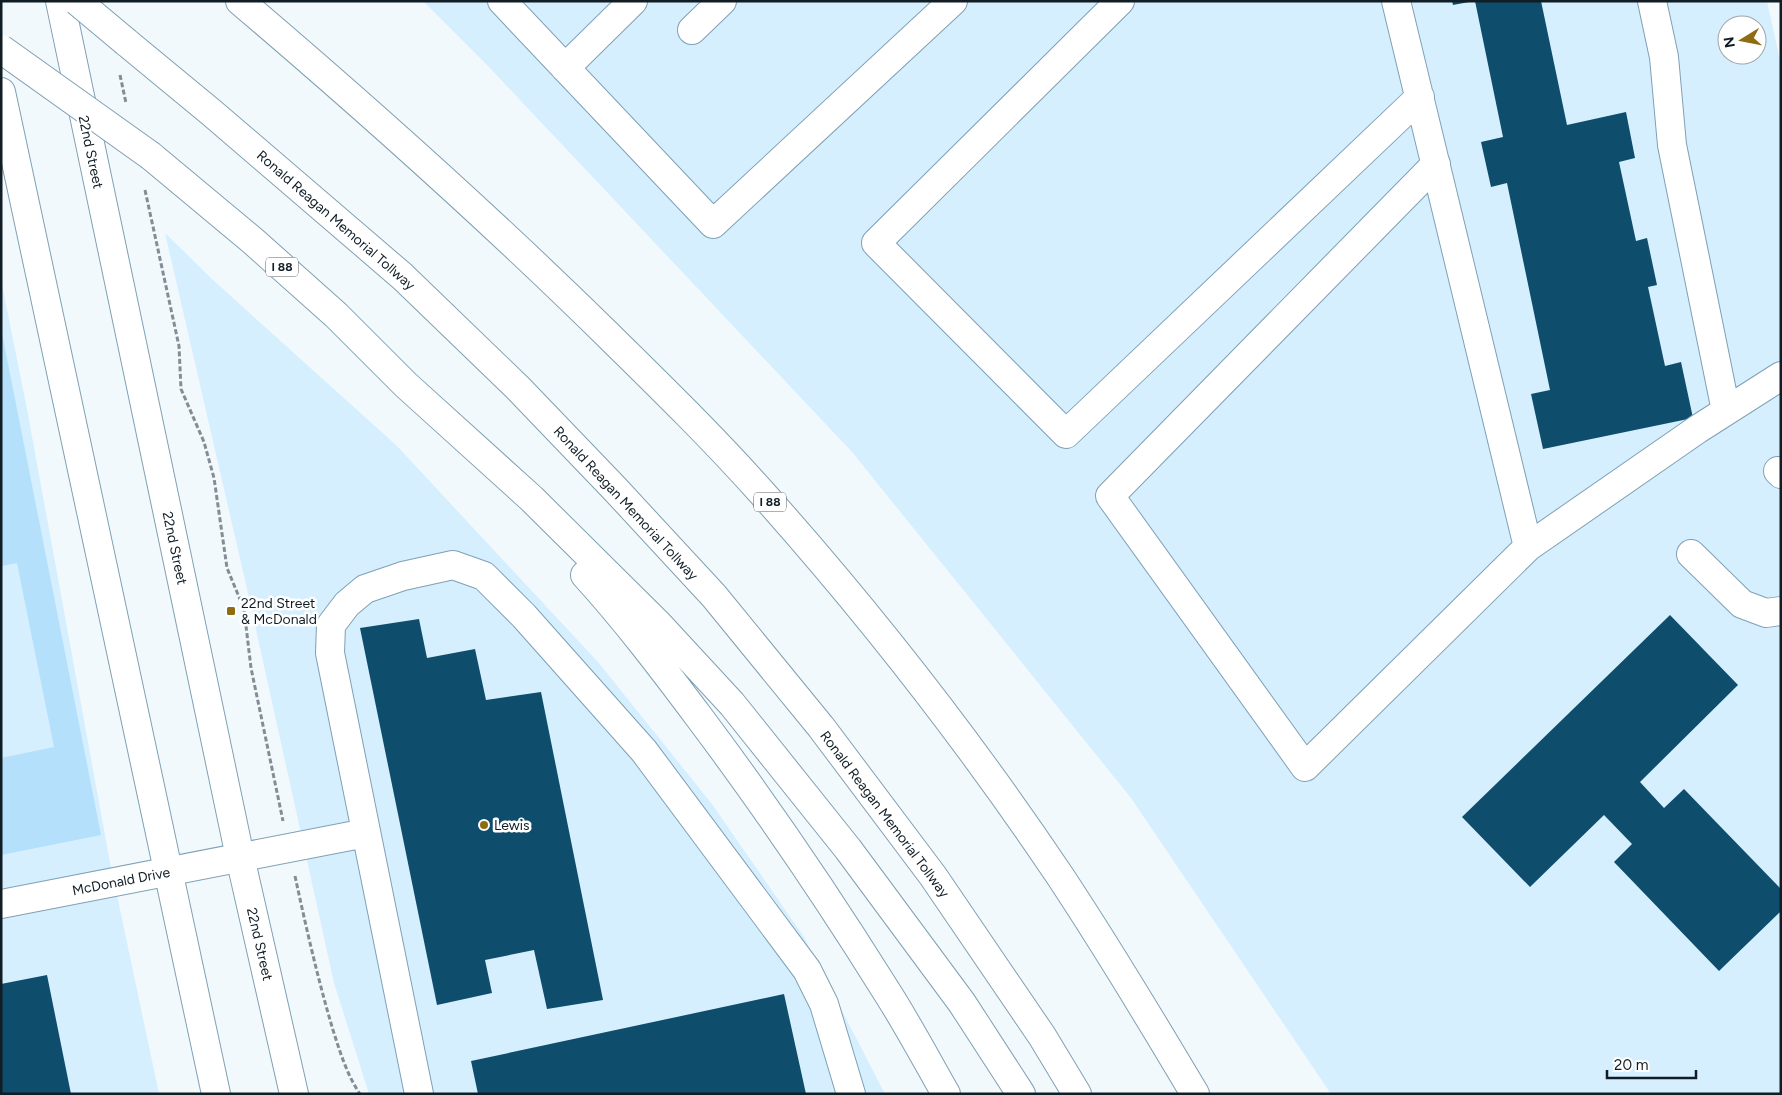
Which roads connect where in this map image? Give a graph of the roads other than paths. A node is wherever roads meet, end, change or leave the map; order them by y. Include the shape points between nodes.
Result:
1 (60, 1) edge
2 (77, 1) edge
3 (240, 1) edge
4 (502, 1) edge
5 (633, 1) edge
6 (722, 1) edge
7 (1120, 1) edge
8 (1396, 1) edge
9 (1652, 1) edge
10 (944, 4) edge
11 (692, 30) dead end
12 (1, 49) edge
13 (565, 68) junction
14 (1, 92) edge
15 (1420, 97) junction
16 (1436, 164) junction
17 (1781, 376) edge
18 (406, 385) junction
19 (1726, 411) junction
20 (1528, 548) junction
21 (1691, 554) dead end
22 (1781, 611) edge
23 (366, 833) junction
24 (240, 857) junction
25 (168, 872) junction
26 (1, 904) edge
27 (216, 1094) edge
28 (294, 1094) edge
29 (420, 1094) edge
30 (851, 1094) edge
31 (946, 1094) edge
32 (1021, 1094) edge
33 (1077, 1094) edge
34 (1195, 1094) edge

1 - 24 main road, 22nd Street
2 - 33 main road, Ronald Reagan Memorial Tollway, bridge via 402,276 524,394 714,596 821,727 933,876 1042,1036
3 - 34 main road, I 88 via 449,183 566,293 767,499 840,584 978,759 1060,876
4 - 13 main road
5 - 13 main road
6 - 11 main road
7 - 15 main road via 876,243 1066,434
8 - 15 main road
9 - 19 main road via 1664,57 1672,145
10 - 13 main road via 714,224
12 - 18 main road, I 88, bridge via 151,156 336,315
14 - 25 main road
15 - 16 main road
16 - 20 main road
16 - 20 main road via 1110,496 1305,767
17 - 19 main road
18 - 31 main road via 597,588 664,670 802,861 886,990
18 - 32 main road, I 88 via 532,499 659,625 732,704 848,849 962,1003
19 - 20 main road
21 - 22 main road via 1742,604 1766,613
23 - 24 main road, McDonald Drive
23 - 29 main road
23 - 30 main road via 330,653 331,625 346,604 365,589 404,576 452,565 484,576 524,616 644,751 807,970 824,1004
24 - 25 main road, McDonald Drive
24 - 28 main road, 22nd Street
25 - 26 main road, McDonald Drive
25 - 27 main road

